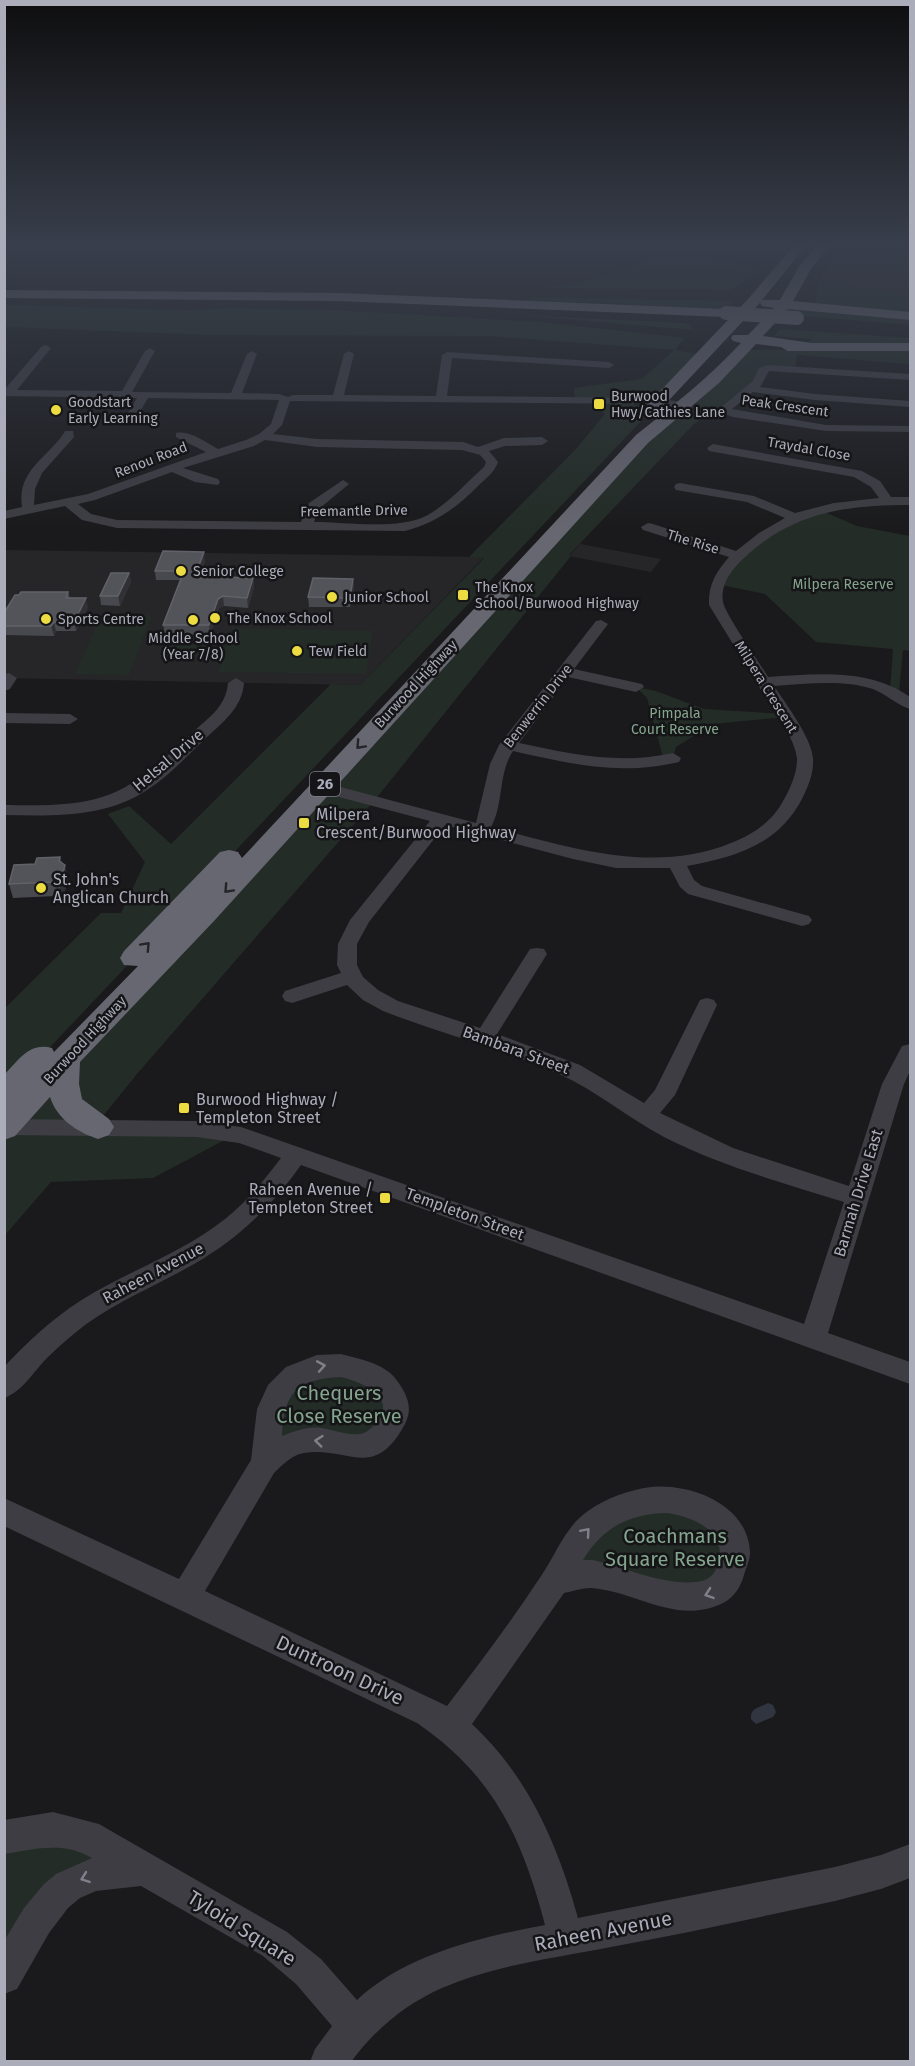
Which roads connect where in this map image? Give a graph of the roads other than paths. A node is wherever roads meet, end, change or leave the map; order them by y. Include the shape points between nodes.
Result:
1 (706, 338) edge
2 (743, 338) edge
3 (753, 338) edge
4 (749, 343) junction
5 (910, 347) edge
6 (46, 348) dead end
7 (150, 351) dead end
8 (252, 354) dead end
9 (349, 354) dead end
10 (609, 365) dead end
11 (910, 377) edge
12 (752, 389) junction
13 (7, 393) edge
14 (125, 395) junction
15 (144, 395) junction
16 (235, 396) junction
17 (286, 398) junction
18 (338, 398) junction
19 (441, 399) junction
20 (625, 402) junction
21 (657, 404) junction
22 (910, 404) edge
23 (682, 405) junction
24 (131, 418) dead end
25 (910, 429) edge
26 (69, 433) dead end
27 (180, 435) dead end
28 (263, 436) junction
29 (633, 438) junction
30 (542, 441) dead end
31 (713, 448) dead end
32 (479, 450) junction
33 (216, 453) junction
34 (172, 468) junction
35 (214, 482) dead end
36 (343, 484) dead end
37 (680, 487) dead end
38 (910, 501) edge
39 (888, 502) junction
40 (69, 503) junction
41 (29, 511) junction
42 (4, 515) edge
43 (794, 517) junction
44 (306, 526) junction
45 (648, 527) dead end
46 (738, 556) junction
47 (601, 624) dead end
48 (565, 672) junction
49 (764, 682) junction
50 (236, 683) dead end
51 (636, 687) dead end
52 (903, 690) edge
53 (910, 705) edge
54 (4, 718) edge
55 (70, 719) dead end
56 (507, 745) junction
57 (673, 758) dead end
58 (322, 787) junction
59 (4, 810) edge
60 (441, 819) junction
61 (481, 829) junction
62 (676, 862) junction
63 (802, 920) dead end
64 (537, 954) dead end
65 (352, 978) junction
66 (292, 996) dead end
67 (707, 1005) dead end
68 (485, 1038) junction
69 (910, 1051) edge
70 (65, 1059) junction
71 (4, 1095) edge
72 (645, 1116) junction
73 (5, 1127) edge
74 (98, 1127) junction
75 (296, 1154) junction
76 (857, 1197) junction
77 (813, 1338) junction
78 (910, 1373) edge
79 (4, 1387) edge
80 (264, 1464) junction
81 (4, 1511) edge
82 (555, 1581) junction
83 (185, 1597) junction
84 (453, 1725) junction
85 (4, 1837) edge
86 (910, 1861) edge
87 (142, 1869) junction
88 (566, 1938) junction
89 (4, 1976) edge
90 (355, 2027) junction
91 (328, 2061) edge

1 - 21 highway, Burwood Highway / 26
2 - 4 highway
3 - 4 highway, Burwood Highway / 26
4 - 5 highway
4 - 23 highway, Burwood Highway / 26 via 714,380
6 - 13 street
7 - 14 street
8 - 16 street
9 - 18 street
10 - 19 street via 447,355
11 - 12 street, Peak Crescent via 771,368 763,370
12 - 22 street
12 - 25 street, Peak Crescent via 724,410 826,428
13 - 14 street
14 - 15 street
15 - 16 street
15 - 24 street
16 - 17 street
17 - 18 street
17 - 28 street via 276,425
18 - 19 street
19 - 20 street
20 - 21 street
20 - 21 street via 639,409
21 - 23 street
21 - 29 highway, Burwood Highway / 26
23 - 29 highway, Burwood Highway / 26
26 - 41 street via 35,477 26,498
27 - 33 street
28 - 32 street via 317,443 458,445
28 - 33 street, Renou Road
29 -> 58 highway, Burwood Highway / 26
71 -> 29 highway, Burwood Highway / 26
30 - 32 street via 504,442
31 - 39 street, Traydal Close via 858,474 876,484
32 - 44 street, Freemantle Drive via 490,457 491,467 438,516 427,521 396,528
33 - 34 street, Renou Road
34 - 35 street
34 - 40 street, Renou Road
36 - 44 street via 314,506
37 - 43 street via 750,499
38 - 39 street, Milpera Crescent
39 - 43 street, Milpera Crescent via 832,507
40 - 41 street, Renou Road
40 - 44 street, Freemantle Drive via 87,518 117,524
41 - 42 street, Renou Road
43 - 46 street, Milpera Crescent
45 - 46 street, The Rise
46 - 49 street, Milpera Crescent via 720,575 714,598
47 - 48 street, Benwerrin Drive
48 - 51 street
48 - 56 street, Benwerrin Drive
49 - 52 street via 844,680
49 - 62 street, Milpera Crescent via 803,750 803,774 792,802 774,826 750,842 718,855
50 - 59 street, Helsal Drive via 234,698 223,713 136,790 79,809
52 - 53 street
54 - 55 street
56 - 57 street via 607,764
56 - 61 street, Benwerrin Drive via 494,773 490,813
58 - 60 street, Milpera Crescent
58 -> 70 highway, Burwood Highway / 26
60 - 61 street, Milpera Crescent
60 - 65 street via 354,928 346,957
61 - 62 street, Milpera Crescent via 600,860
62 - 63 street via 695,890
64 - 68 street
65 - 66 street
65 - 68 street, Bambara Street via 385,1005
67 - 72 street via 664,1095
68 - 72 street, Bambara Street via 581,1075
69 - 76 street, Barmah Drive East via 893,1084
70 - 73 highway, Burwood Highway / 26
70 - 74 highway via 63,1090 70,1109
72 - 76 street, Bambara Street via 717,1151
73 - 74 street, Templeton Street
74 - 75 street, Templeton Street via 219,1130
75 - 77 street, Templeton Street
75 - 79 street, Raheen Avenue via 262,1200 232,1227 201,1249 74,1318 36,1351
76 - 77 street, Barmah Drive East
77 - 78 street, Templeton Street
80 -> 80 street via 273,1403 296,1374 315,1366 335,1364 368,1373 390,1388 396,1409 393,1421 375,1441 351,1447 305,1440 283,1448
80 - 83 street
81 - 83 street, Duntroon Drive
82 -> 82 street via 589,1528 607,1514 639,1502 678,1501 696,1505 727,1530 735,1552 728,1581 715,1593 703,1597 678,1596 593,1574
82 - 84 street
83 - 84 street, Duntroon Drive
84 - 88 street, Duntroon Drive via 488,1764 526,1822 547,1868
85 - 87 street, Tyloid Square via 33,1830 73,1831 97,1840
86 - 88 street, Raheen Avenue via 860,1878
87 -> 89 street via 88,1876 60,1891
87 - 90 street, Tyloid Square via 293,1957 340,2005
88 - 90 street, Raheen Avenue via 471,1958 439,1969 381,2003
90 - 91 street, Raheen Avenue

